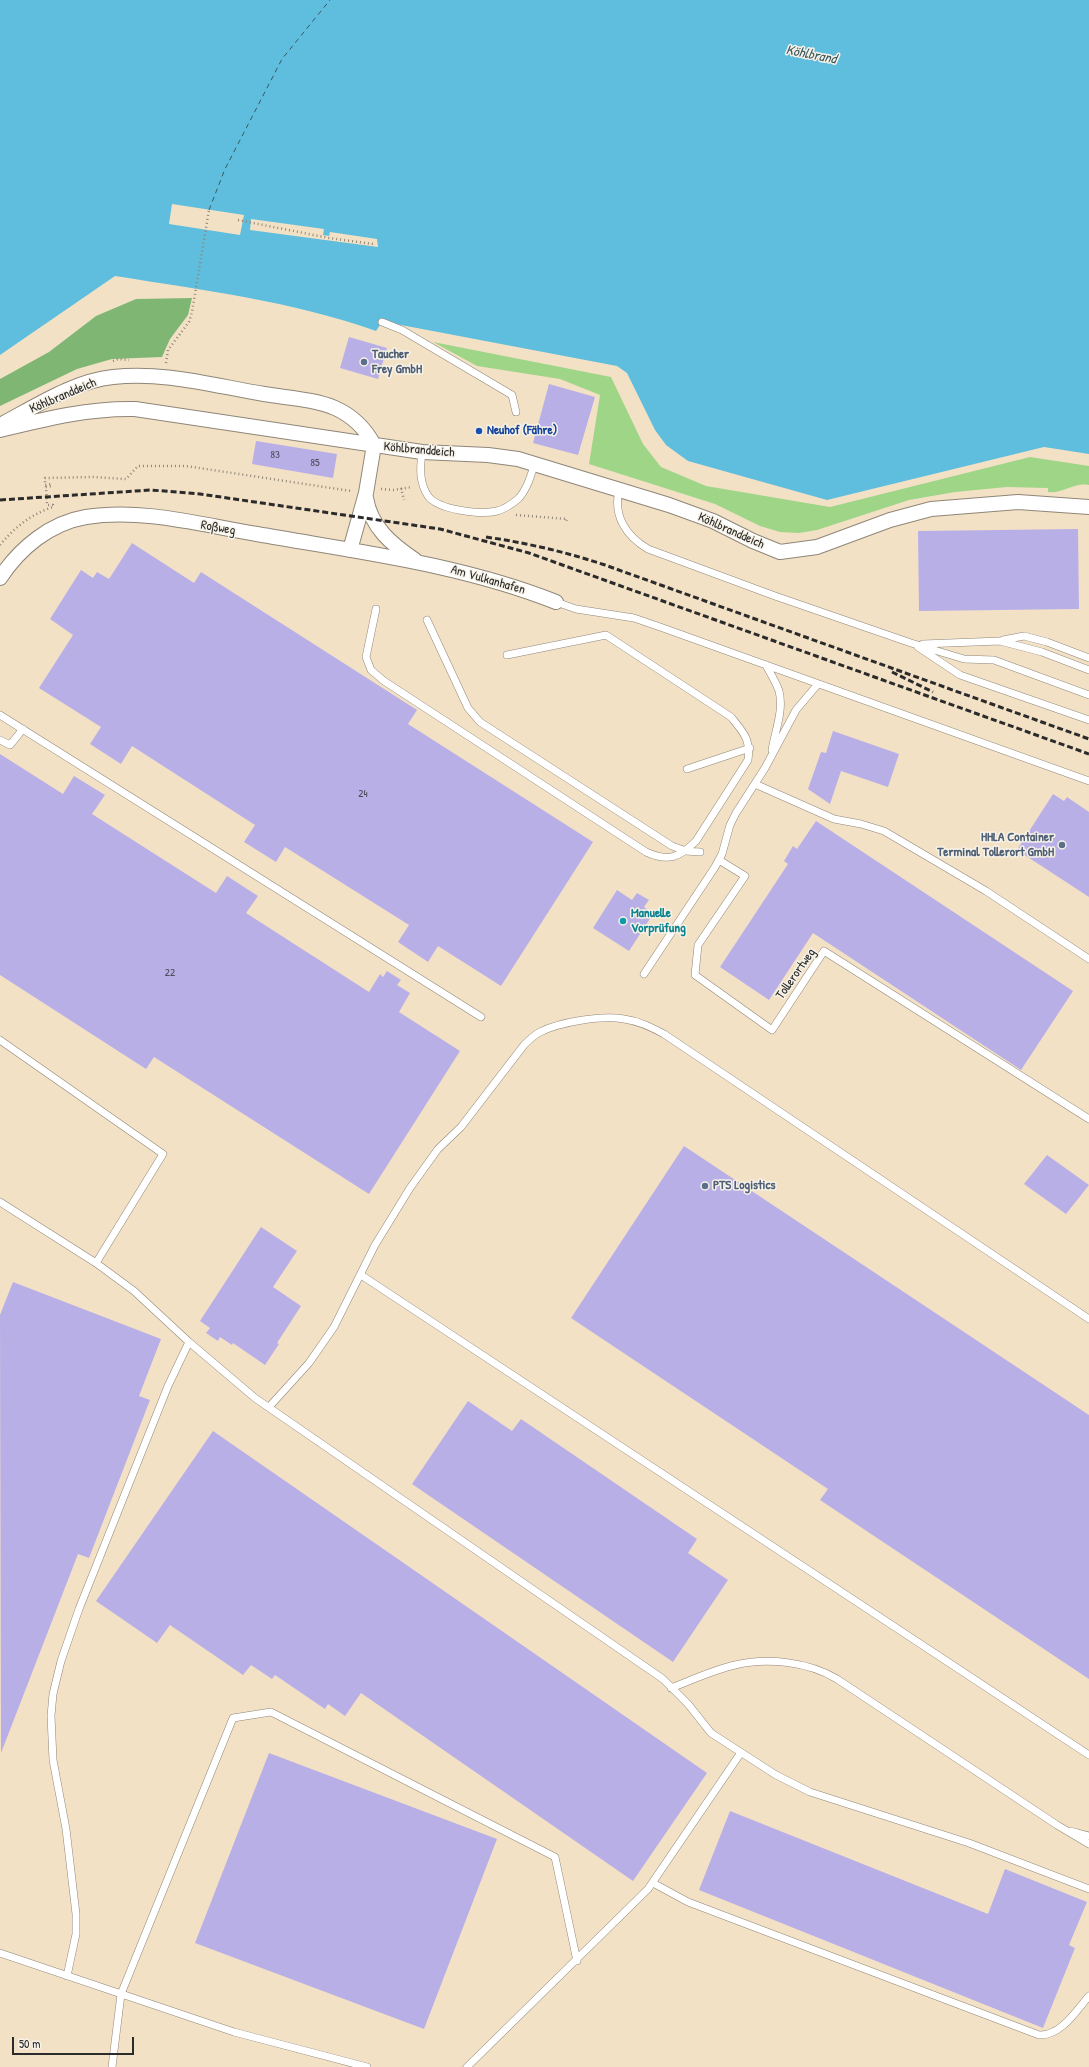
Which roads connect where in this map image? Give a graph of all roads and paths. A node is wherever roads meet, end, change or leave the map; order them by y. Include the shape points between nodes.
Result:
1 (210, 210) dead end
2 (238, 220) dead end
3 (373, 244) dead end
4 (382, 322) dead end
5 (164, 378) junction
6 (516, 412) dead end
7 (0, 425) edge
8 (0, 430) edge
9 (374, 445) junction
10 (422, 452) junction
11 (535, 463) junction
12 (422, 487) junction
13 (402, 488) junction
14 (619, 490) junction
15 (366, 491) junction
16 (404, 500) dead end
17 (1089, 507) edge
18 (511, 514) dead end
19 (566, 521) dead end
20 (0, 545) edge
21 (350, 550) junction
22 (420, 563) junction
23 (0, 578) edge
24 (556, 602) joint
25 (376, 610) dead end
26 (427, 620) dead end
27 (1000, 640) junction
28 (911, 643) junction
29 (507, 655) dead end
30 (1089, 658) edge
31 (766, 665) junction
32 (1089, 670) edge
33 (818, 684) junction
34 (1089, 695) edge
35 (0, 715) edge
36 (1089, 720) edge
37 (22, 729) junction
38 (0, 740) edge
39 (750, 748) junction
40 (771, 754) junction
41 (687, 769) dead end
42 (1089, 781) edge
43 (755, 784) junction
44 (686, 851) junction
45 (700, 852) dead end
46 (719, 860) junction
47 (1089, 959) edge
48 (644, 974) dead end
49 (480, 1017) dead end
50 (0, 1040) edge
51 (1089, 1119) edge
52 (0, 1202) edge
53 (96, 1263) junction
54 (361, 1275) junction
55 (1089, 1319) edge
56 (189, 1342) junction
57 (269, 1407) junction
58 (671, 1688) junction
59 (740, 1754) junction
60 (1089, 1755) edge
61 (1057, 1826) junction
62 (1089, 1836) edge
63 (1089, 1844) edge
64 (653, 1883) junction
65 (1089, 1889) edge
66 (0, 1953) edge
67 (577, 1961) junction
68 (68, 1976) junction
69 (121, 1994) junction
70 (1089, 1996) edge
71 (112, 2067) edge
72 (367, 2067) edge
73 (467, 2067) edge

1 - 5 path via 189,322 168,350
2 - 3 path
4 - 6 lane via 402,330 512,395
5 - 7 street, Köhlbranddeich via 113,377 88,382
5 - 9 street, Köhlbranddeich via 306,401 334,408 360,424
8 - 9 street, Köhlbranddeich via 87,411 135,409
9 - 10 street, Köhlbranddeich
9 - 15 street
10 - 11 street, Köhlbranddeich via 488,456
10 - 12 lane
11 - 12 lane via 519,498 496,511 448,509 429,498
11 - 14 street, Köhlbranddeich
12 - 13 path
13 - 15 path
13 - 16 path
14 - 17 street, Köhlbranddeich via 713,521 780,552 817,547 890,520 931,509 1018,502
14 - 28 lane via 616,501 623,527 632,538 648,550
15 - 20 path via 186,466 138,466 126,479 45,478 45,485 51,484 46,487 48,505 53,504 53,507 25,520
15 - 21 street
15 - 22 street, Am Vulkanhafen via 372,518 383,534 397,548
18 - 19 path via 567,519
21 - 22 street, Am Vulkanhafen
21 - 23 street, Roßweg via 162,518 132,515 87,517 62,524 27,545
22 - 24 street, Am Vulkanhafen via 501,582
24 - 31 lane via 576,609 634,618
25 - 44 lane via 366,657 371,670 384,681 646,852 658,857 671,858
26 - 44 lane via 468,708 480,722 672,846
27 - 28 lane
27 - 30 lane via 1024,636
27 - 32 lane via 1042,652
28 - 34 lane via 964,659 994,660
28 - 36 lane via 960,675
29 - 39 lane via 606,635 731,717 744,734
31 - 33 lane
31 - 40 lane via 778,689 780,700
33 - 40 lane via 800,704
33 - 42 lane
35 - 37 lane
37 - 38 lane via 10,745
37 - 49 lane
39 - 41 lane
39 - 44 lane via 748,760 735,782 696,842
40 - 43 lane
43 - 46 lane via 733,818
43 - 47 lane via 834,819 884,831 986,891
44 - 45 lane
46 - 48 lane
46 - 51 lane, Tollerortweg via 745,876 698,945 695,975 772,1030 824,951
50 - 53 lane via 163,1154
52 - 53 lane
53 - 56 lane via 146,1300
54 - 55 lane via 410,1188 438,1149 461,1127 529,1040 539,1032 564,1024 617,1018 641,1023 664,1034
54 - 57 lane via 322,1346
54 - 60 lane
56 - 57 lane
56 - 68 lane via 168,1386 79,1609 61,1661 53,1694 53,1760 66,1829 76,1914 76,1934
57 - 58 lane
58 - 59 lane via 688,1704 711,1733
58 - 61 lane via 723,1668 746,1663 771,1662 818,1669
59 - 64 lane
59 - 65 lane via 810,1792 969,1843
61 - 62 lane
61 - 63 lane
64 - 67 lane
64 - 70 lane via 688,1902 1039,2035 1048,2035 1067,2022
66 - 68 lane
67 - 69 lane via 555,1857 271,1712 233,1718
67 - 73 lane
68 - 69 lane
69 - 71 lane
69 - 72 lane via 234,2032

